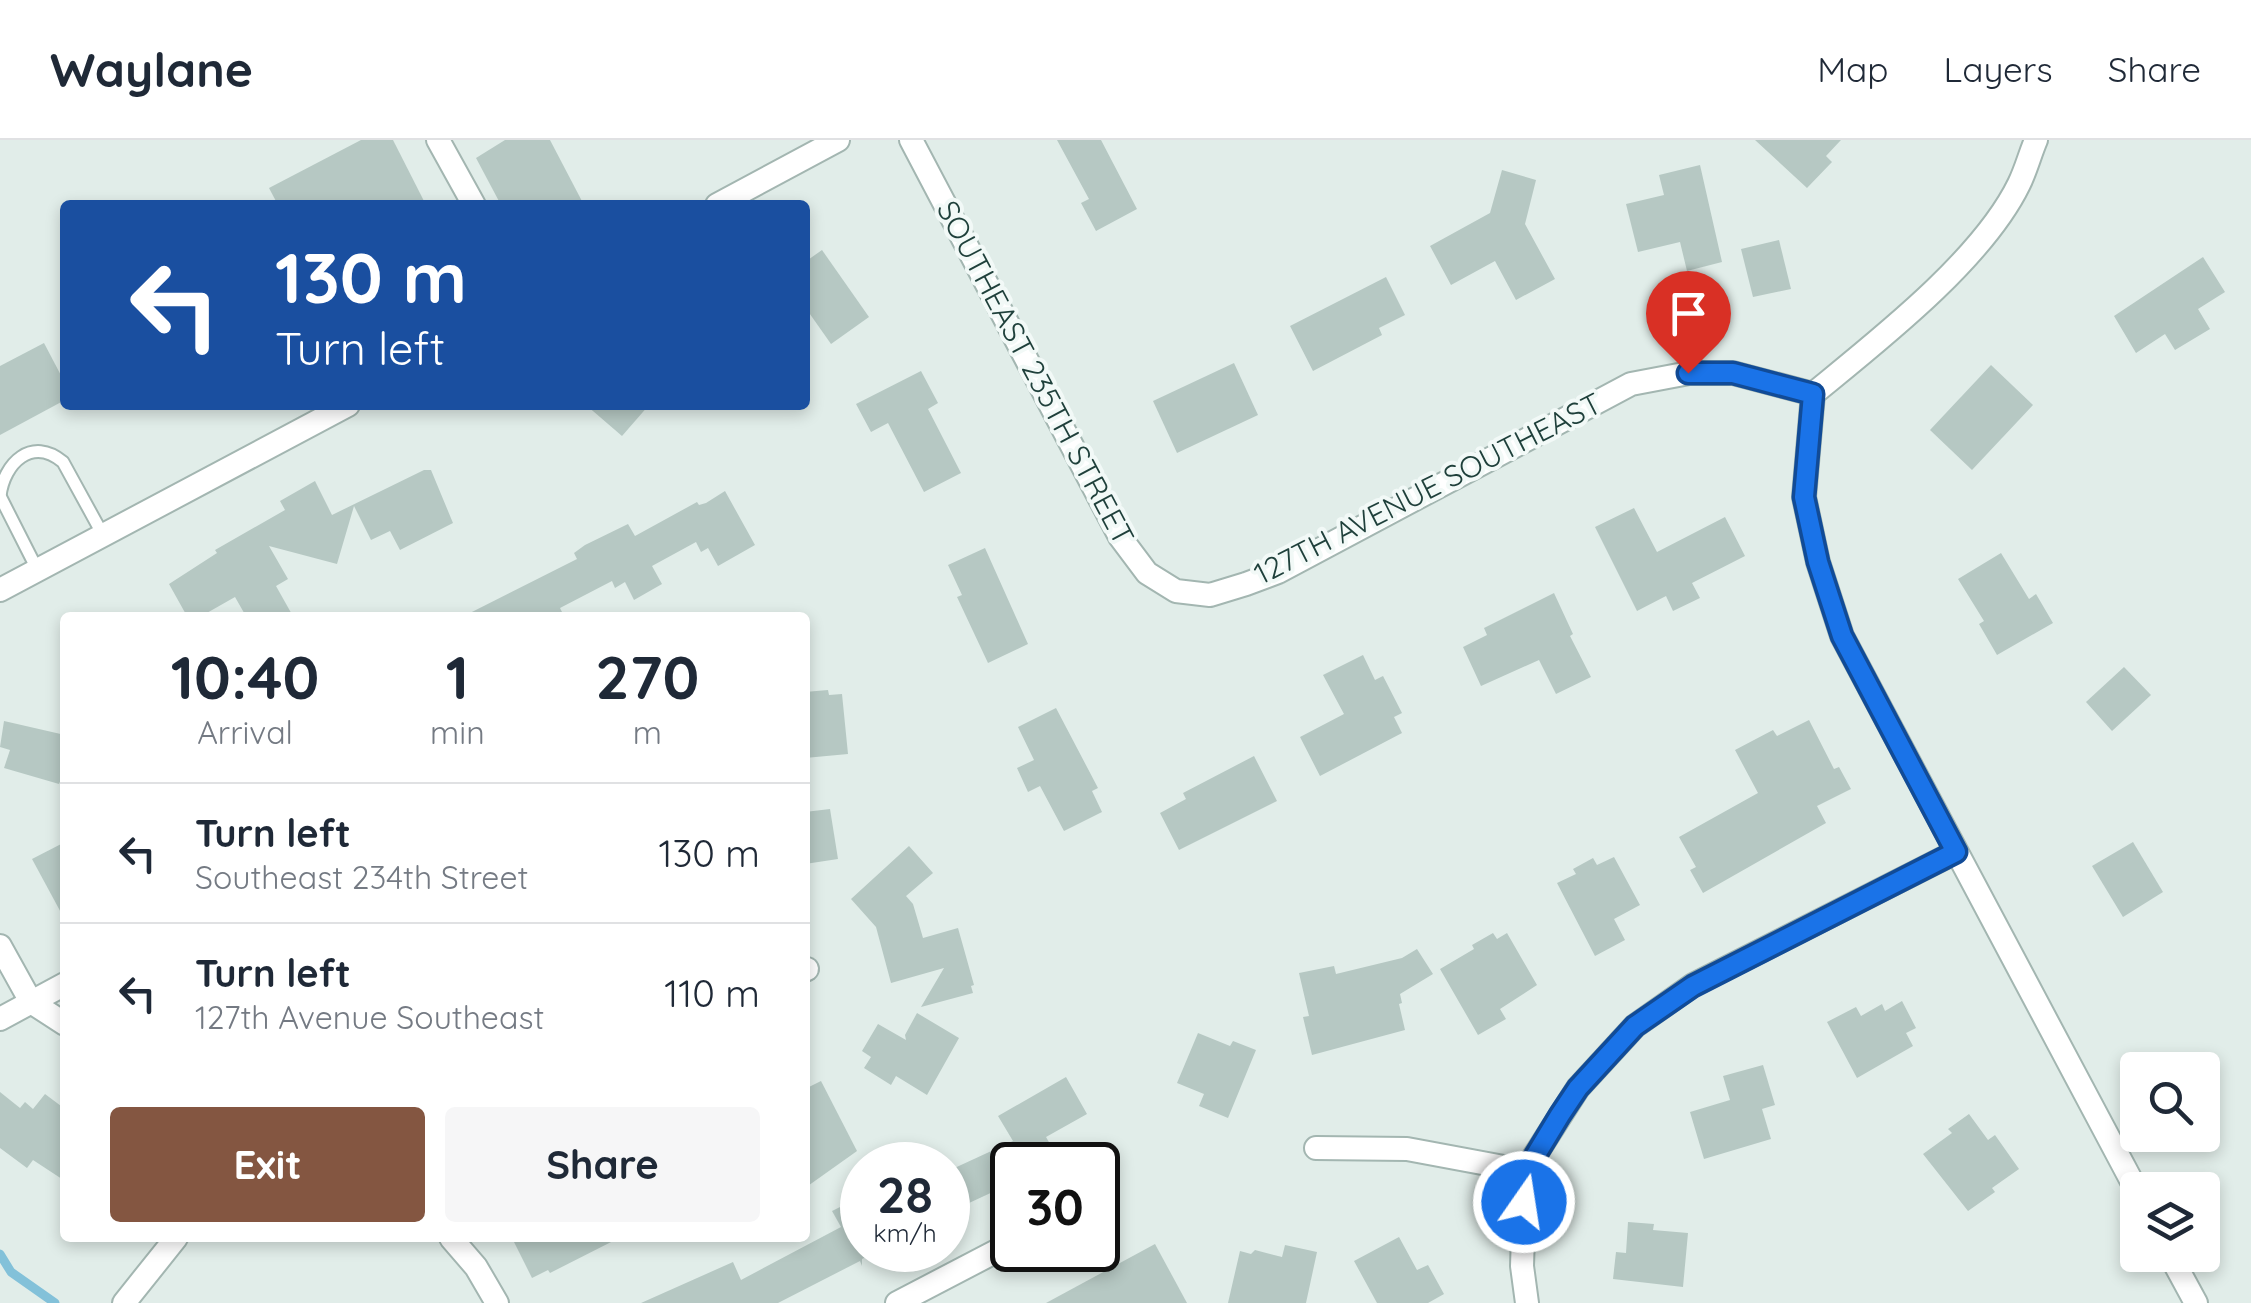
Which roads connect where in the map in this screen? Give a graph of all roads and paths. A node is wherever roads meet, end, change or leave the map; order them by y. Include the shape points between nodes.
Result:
1 (438, 140) edge
2 (838, 140) edge
3 (910, 140) edge
4 (2036, 140) edge
5 (471, 200) edge
6 (726, 200) edge
7 (1813, 394) junction
8 (323, 411) edge
9 (0, 496) edge
10 (104, 536) junction
11 (38, 571) junction
12 (0, 590) edge
13 (1176, 592) joint
14 (1956, 852) junction
15 (0, 946) edge
16 (60, 987) edge
17 (31, 1002) junction
18 (0, 1019) edge
19 (60, 1021) edge
20 (1316, 1148) dead end
21 (1526, 1171) junction
22 (2127, 1172) edge
23 (173, 1242) edge
24 (455, 1242) edge
25 (990, 1255) edge
26 (2179, 1272) edge
27 (124, 1303) edge
28 (497, 1303) edge
29 (897, 1303) edge
30 (1527, 1303) edge
31 (2196, 1303) edge

1 - 5 street
2 - 6 street
3 - 13 street, SOUTHEAST 235TH STREET via 1120,538 1147,573
4 - 7 street via 2018,186 1981,241 1901,321
7 - 13 street, 127TH AVENUE SOUTHEAST via 1733,373 1631,384 1278,572 1210,595
7 - 14 street via 1804,497 1818,562 1842,636
8 - 10 street
9 - 10 lane via 6,471 21,457 54,454
9 - 11 lane
10 - 11 street
11 - 12 street
14 - 21 street via 1693,986 1635,1026 1578,1088
14 - 22 street
15 - 17 street
16 - 17 street
17 - 18 street
17 - 19 street
20 - 21 street via 1407,1149
21 - 30 street
23 - 27 street
24 - 28 street
25 - 29 street
26 - 31 street

